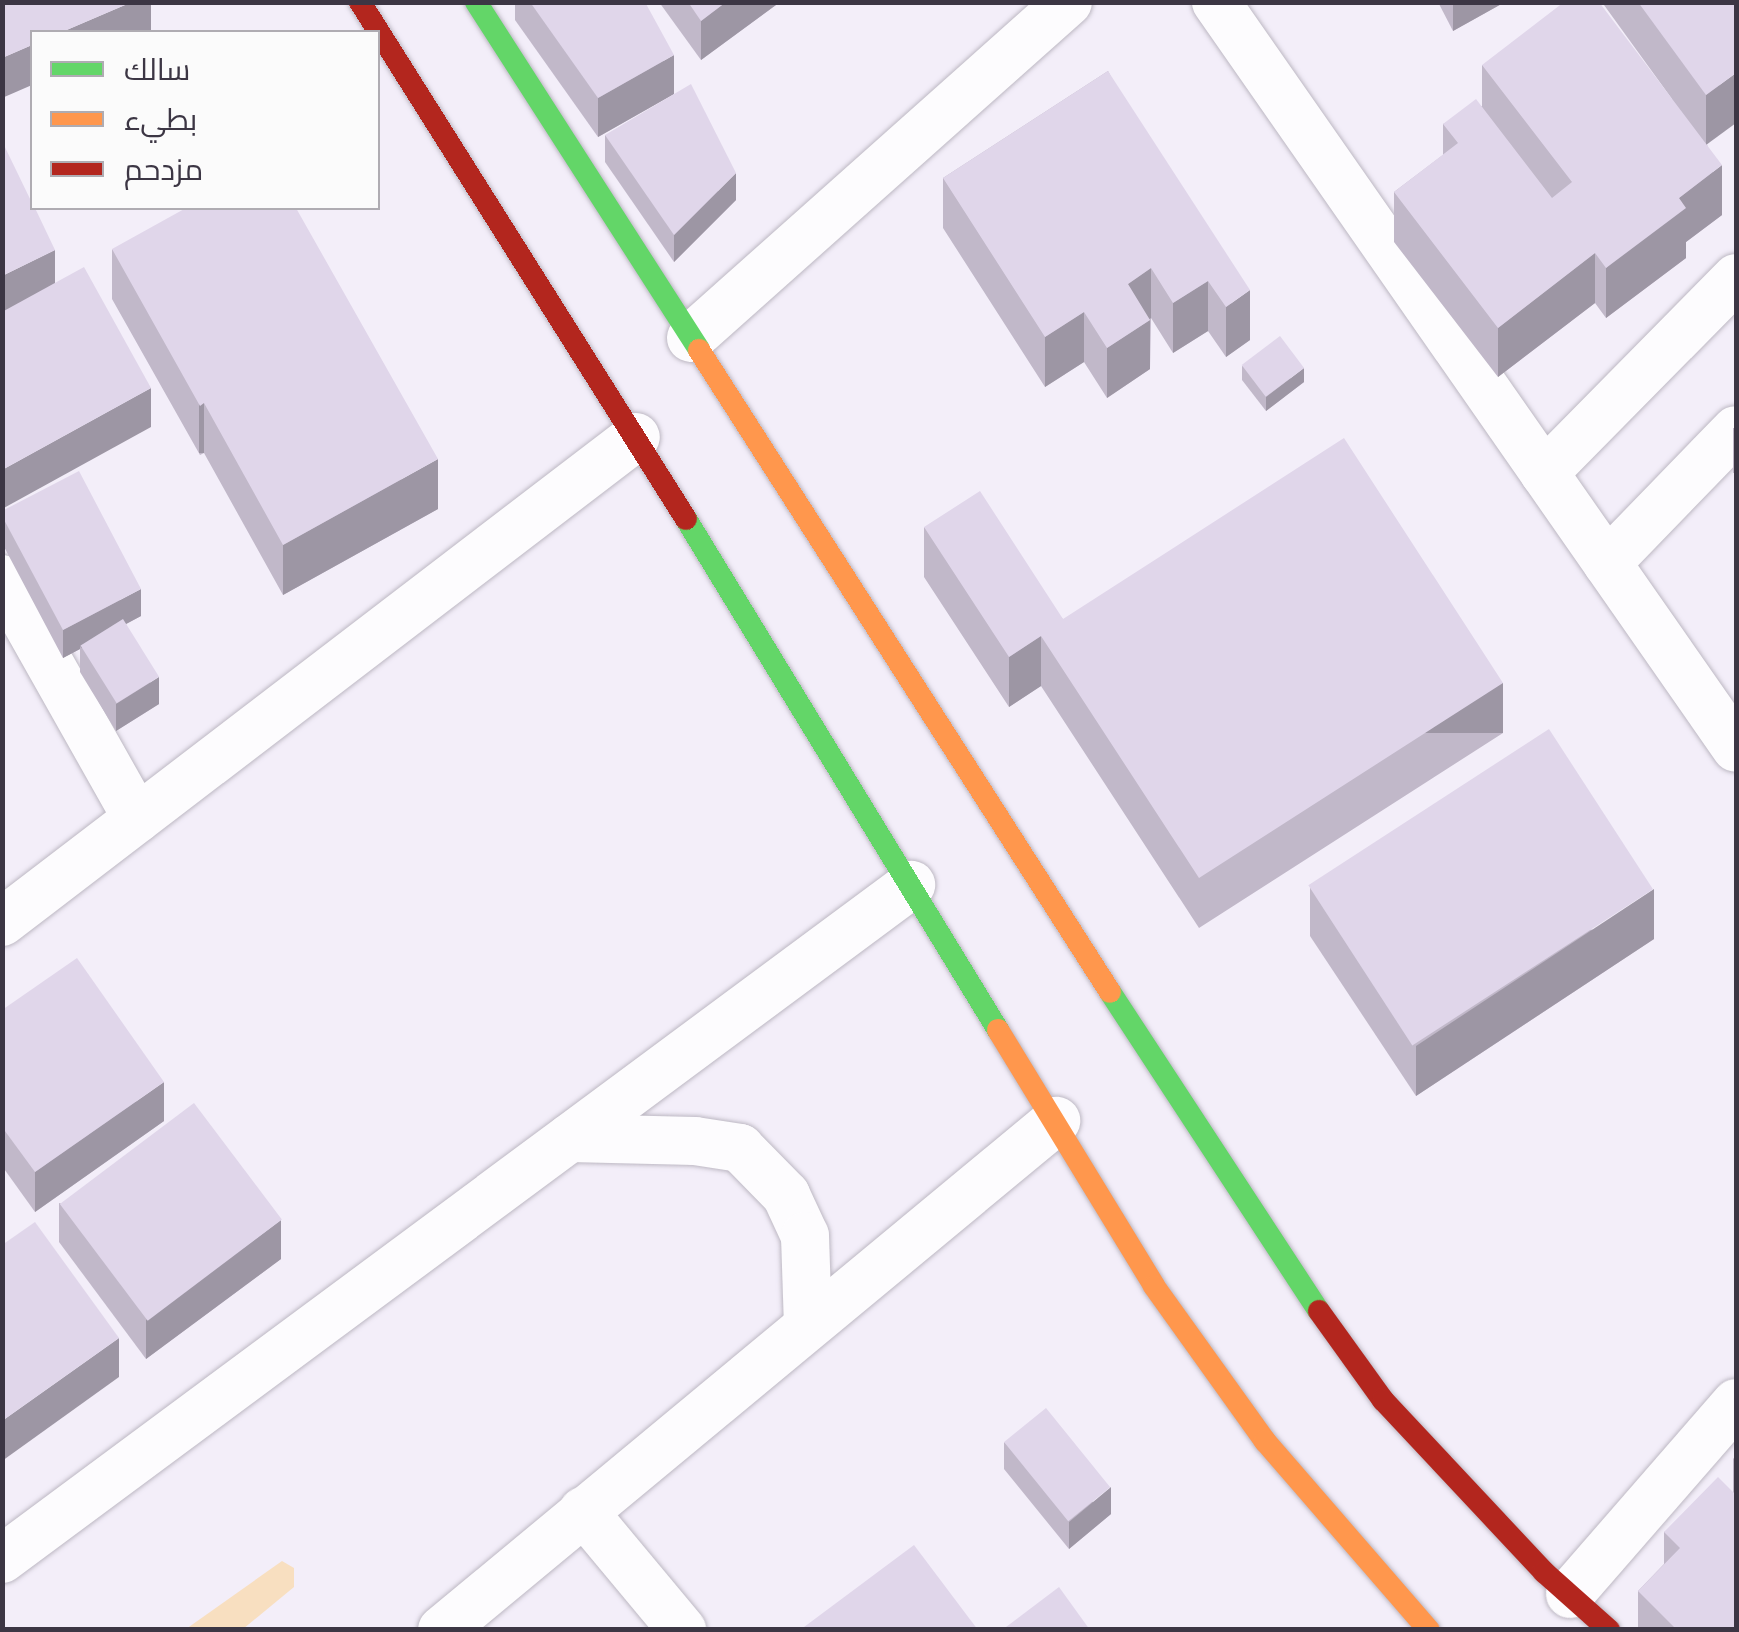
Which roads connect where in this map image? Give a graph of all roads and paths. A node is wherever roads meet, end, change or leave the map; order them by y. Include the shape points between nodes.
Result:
1 (360, 2) edge
2 (476, 2) edge
3 (1068, 2) edge
4 (1216, 2) edge
5 (378, 30) edge
6 (380, 34) edge
7 (1736, 278) edge
8 (691, 338) junction
9 (1736, 430) edge
10 (636, 438) junction
11 (1544, 473) junction
12 (1607, 563) junction
13 (2, 579) edge
14 (1736, 748) edge
15 (137, 820) junction
16 (911, 886) junction
17 (2, 922) edge
18 (1056, 1120) junction
19 (570, 1138) junction
20 (808, 1325) junction
21 (1736, 1403) edge
22 (583, 1511) junction
23 (2, 1560) edge
24 (1570, 1594) junction
25 (442, 1630) edge
26 (682, 1630) edge
27 (1430, 1630) edge
28 (1608, 1630) edge

1 - 5 main road
2 - 8 main road
3 - 8 street
4 - 11 street
6 - 10 main road
7 - 11 street
8 - 24 main road via 1275,1250 1383,1400
9 - 12 street
10 - 15 street
10 - 16 main road
11 - 12 street
12 - 14 street
13 - 15 street
15 - 17 street
16 - 18 main road
16 - 19 street
18 - 20 street
18 - 27 main road via 1154,1286 1265,1440
19 - 20 street via 740,1148 786,1195 804,1236
19 - 23 street
20 - 22 street
21 - 24 street
22 - 25 street
22 - 26 street
24 - 28 main road

